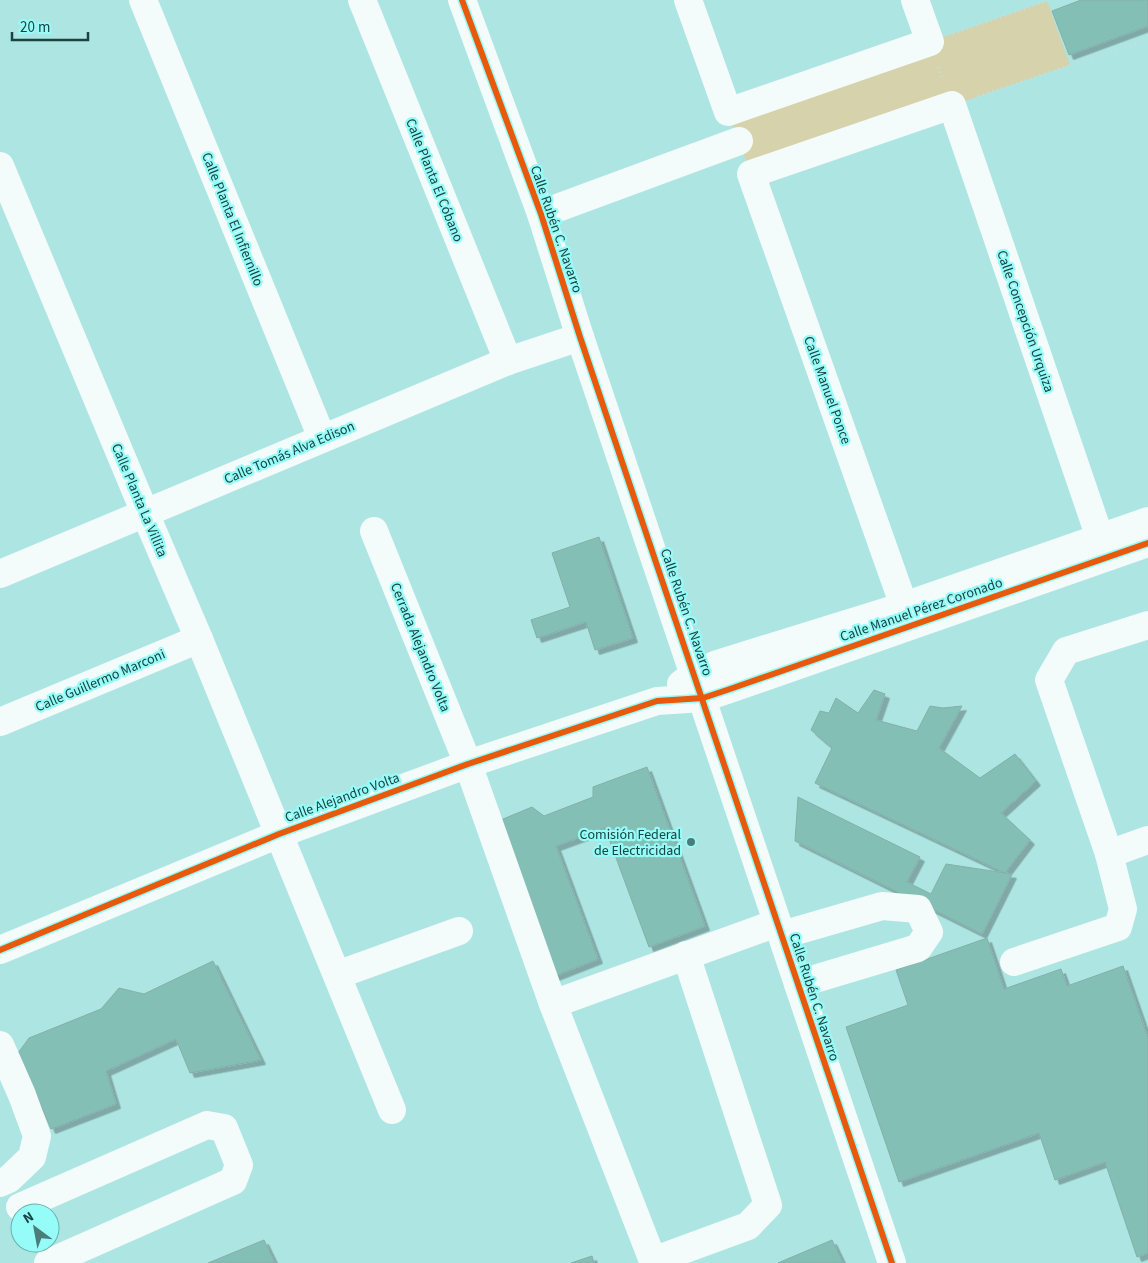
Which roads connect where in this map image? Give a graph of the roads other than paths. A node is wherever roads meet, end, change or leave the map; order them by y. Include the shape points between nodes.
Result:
1 (143, 0) edge
2 (362, 0) edge
3 (462, 0) edge
4 (688, 0) edge
5 (915, 0) edge
6 (952, 105) joint
7 (739, 141) dead end
8 (0, 166) edge
9 (541, 214) junction
10 (580, 337) junction
11 (508, 361) junction
12 (322, 438) junction
13 (145, 513) junction
14 (374, 531) dead end
15 (1100, 538) junction
16 (1148, 539) edge
17 (0, 574) edge
18 (904, 606) junction
19 (1148, 625) edge
20 (199, 639) junction
21 (699, 686) junction
22 (0, 722) edge
23 (468, 764) junction
24 (279, 834) junction
25 (1148, 840) edge
26 (1109, 854) junction
27 (780, 929) junction
28 (459, 931) dead end
29 (0, 950) edge
30 (686, 955) junction
31 (1014, 962) dead end
32 (337, 975) junction
33 (798, 984) junction
34 (553, 1004) junction
35 (0, 1045) edge
36 (392, 1110) dead end
37 (4, 1181) edge
38 (18, 1203) edge
39 (37, 1203) edge
40 (653, 1262) edge
41 (48, 1263) edge
42 (892, 1263) edge

1 - 12 street, Calle Planta El Infiernillo
2 - 11 street, Calle Planta El Cóbano
3 - 9 street, Calle Rubén C. Navarro
4 - 5 street via 728,112 930,42
6 - 15 street, Calle Concepción Urquiza
6 - 18 street, Calle Manuel Ponce via 751,174
7 - 9 street
8 - 13 street, Calle Planta La Villita
9 - 10 street, Calle Rubén C. Navarro
10 - 11 street, Calle Tomás Alva Edison
10 - 21 street, Calle Rubén C. Navarro
11 - 12 street, Calle Tomás Alva Edison
12 - 13 street, Calle Tomás Alva Edison
13 - 17 street, Calle Tomás Alva Edison
13 - 20 street, Calle Planta La Villita
14 - 23 street, Cerrada Alejandro Volta
15 - 16 street, Calle Manuel Pérez Coronado
15 - 18 street, Calle Manuel Pérez Coronado
16 - 21 street, Calle Manuel Pérez Coronado
18 - 21 street, Calle Manuel Pérez Coronado via 717,664
19 - 26 street via 1066,651 1049,680
20 - 22 street, Calle Guillermo Marconi
20 - 24 street, Calle Planta La Villita
21 - 23 street, Calle Alejandro Volta
21 - 27 street, Calle Rubén C. Navarro
23 - 24 street, Calle Alejandro Volta
23 - 34 street, Cerrada Alejandro Volta
24 - 29 street, Calle Alejandro Volta
24 - 32 street, Calle Planta La Villita
25 - 26 street
26 - 31 street via 1123,908 1118,927
27 - 30 street
27 - 33 street, Calle Rubén C. Navarro
27 - 33 street via 882,906 918,909 929,932 918,948
28 - 32 street
30 - 34 street
30 - 40 street via 768,1205 748,1226
32 - 36 street, Calle Planta La Villita
33 - 42 street, Calle Rubén C. Navarro
34 - 40 street, Cerrada Alejandro Volta
35 - 37 street via 37,1136 32,1157
37 - 38 street
39 - 41 street via 207,1125 224,1128 239,1165 233,1181

